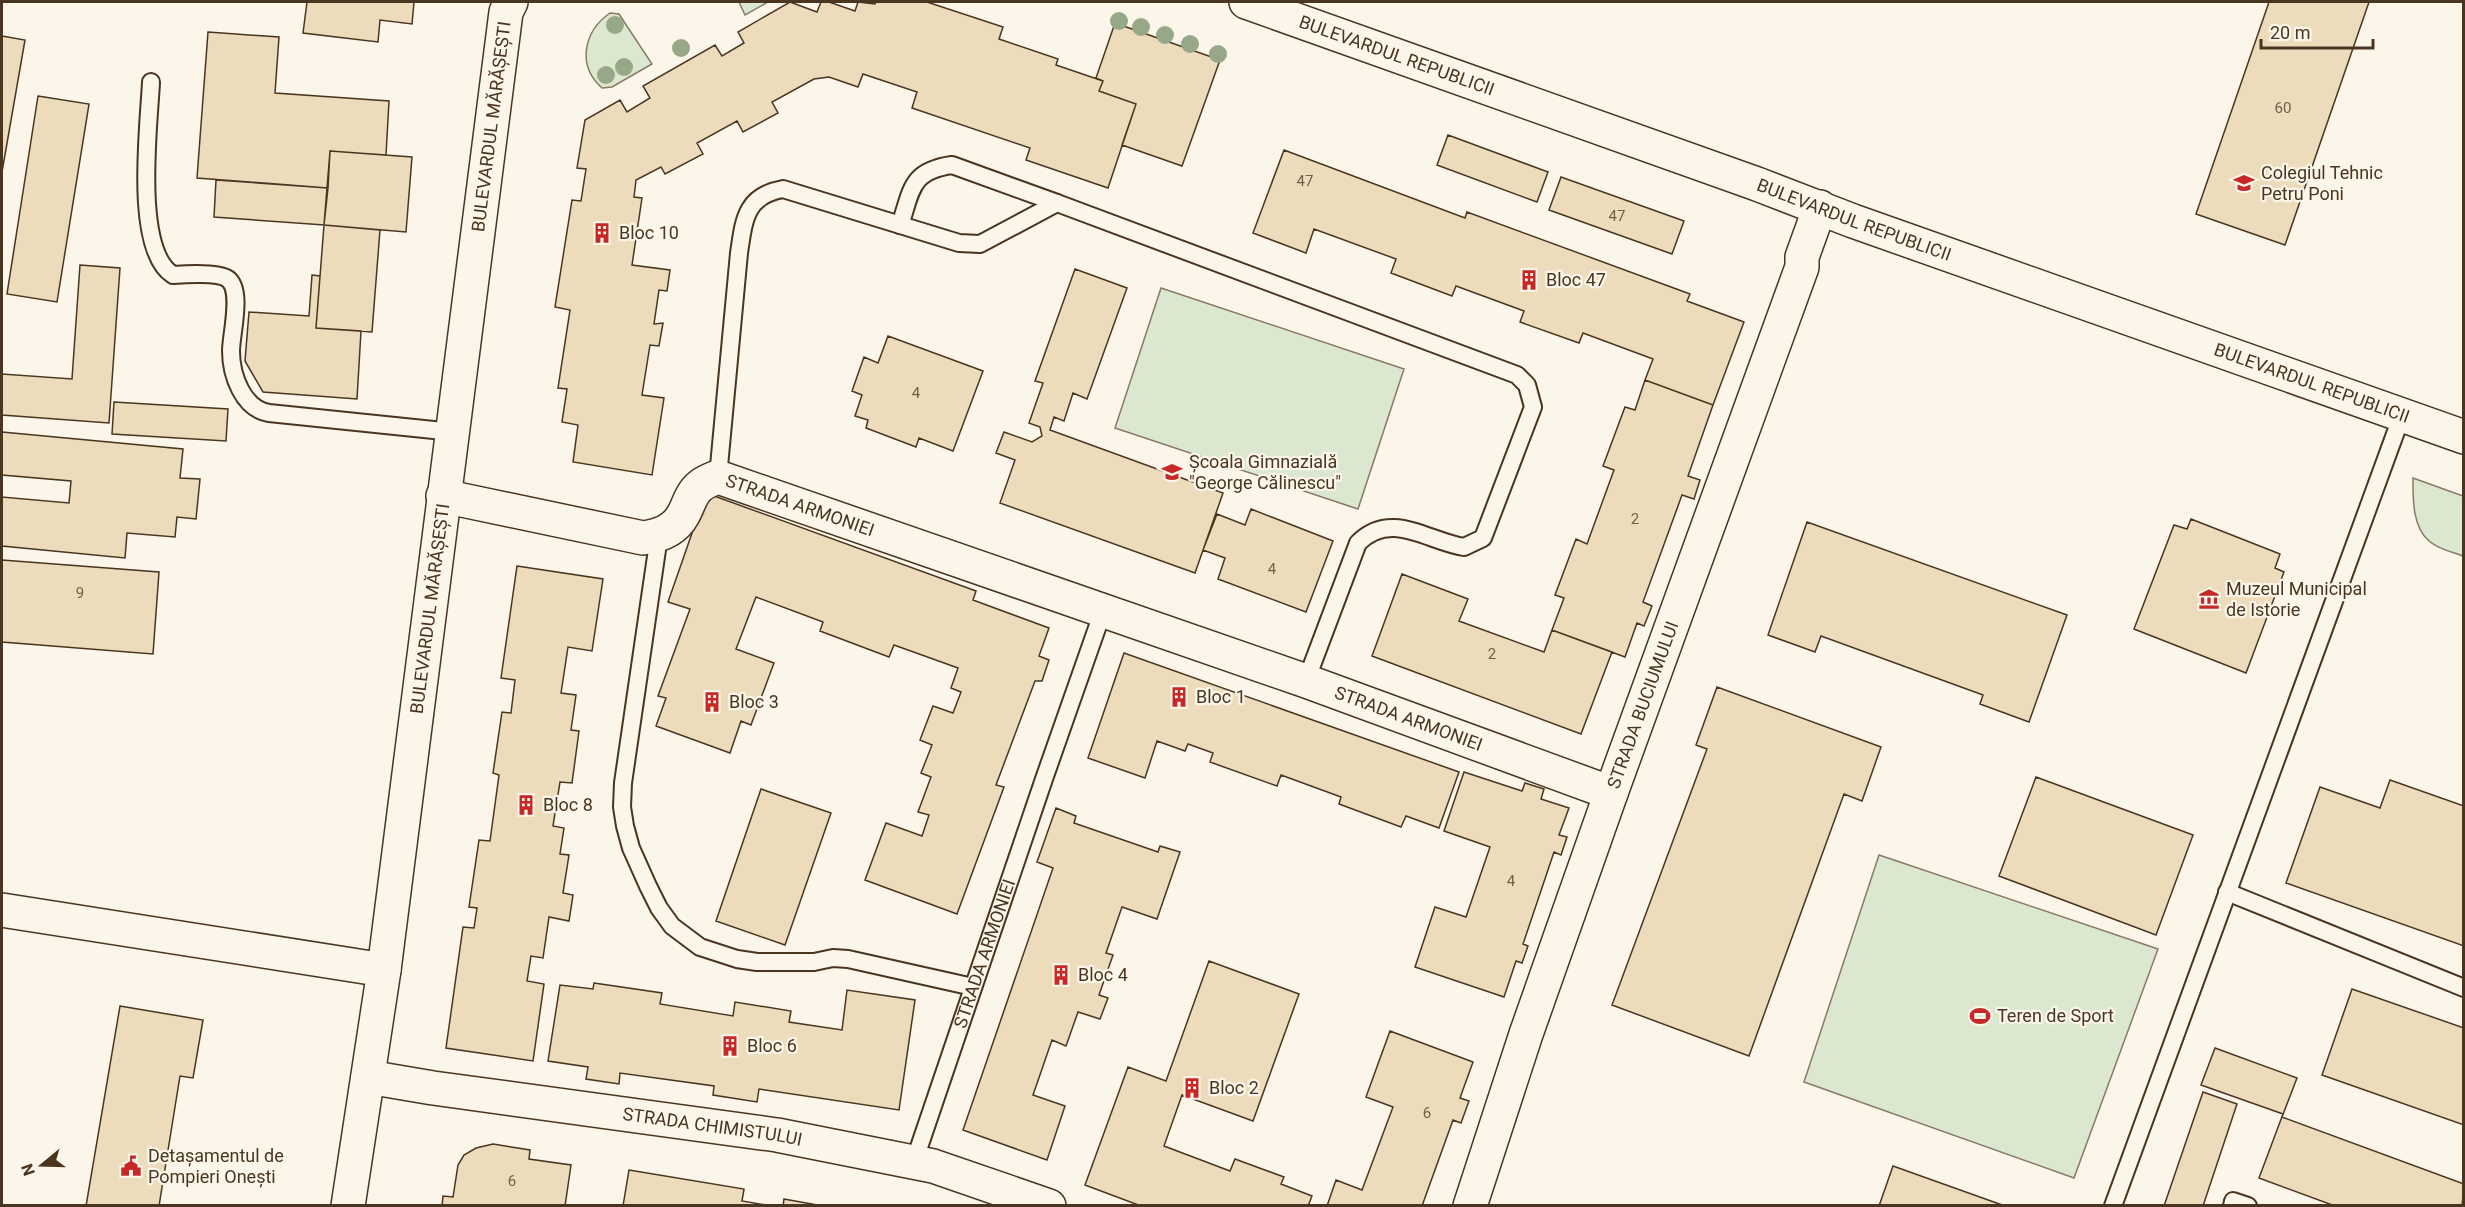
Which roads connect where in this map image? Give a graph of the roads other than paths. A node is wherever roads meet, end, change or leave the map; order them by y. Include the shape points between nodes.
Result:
1 (1246, 2) edge
2 (507, 5) edge
3 (151, 82) dead end
4 (1057, 203) junction
5 (1820, 207) junction
6 (900, 225) junction
7 (2403, 415) junction
8 (453, 432) junction
9 (2463, 437) edge
10 (718, 477) junction
11 (444, 496) junction
12 (658, 536) junction
13 (1103, 610) junction
14 (1306, 681) junction
15 (1611, 793) junction
16 (2228, 892) junction
17 (2, 910) edge
18 (384, 970) junction
19 (973, 987) junction
20 (2463, 988) edge
21 (368, 1077) junction
22 (914, 1161) junction
23 (348, 1206) edge
24 (1050, 1206) edge
25 (1470, 1206) edge
26 (2113, 1206) edge
27 (2232, 1206) edge
28 (2248, 1206) edge

1 - 5 street, BULEVARDUL REPUBLICII
2 - 8 street, BULEVARDUL MĂRĂȘEȘTI
3 - 8 lane via 147,194 153,244 161,263 173,275 221,275 230,280 235,297 231,353 240,391 250,405 260,412
4 - 6 lane via 980,244 959,243
4 - 6 lane via 952,165 939,167 915,181
4 - 14 lane via 1508,371 1527,385 1533,407 1483,538 1464,547 1398,527 1385,527 1365,536 1358,543
5 - 7 street, BULEVARDUL REPUBLICII
5 - 15 street, STRADA BUCIUMULUI via 1802,267
6 - 10 lane via 783,189 764,195 750,208 739,253
7 - 9 street, BULEVARDUL REPUBLICII
7 - 16 lane
8 - 11 street, BULEVARDUL MĂRĂȘEȘTI
10 - 12 street, STRADA ARMONIEI via 696,490 682,517
10 - 13 street, STRADA ARMONIEI
11 - 12 street via 643,538
11 - 18 street, BULEVARDUL MĂRĂȘEȘTI
12 - 19 lane via 622,783 622,807 632,848 659,908 672,926 700,947 737,959 774,963 848,959
13 - 14 street, STRADA ARMONIEI
13 - 19 lane, STRADA ARMONIEI
14 - 15 street, STRADA ARMONIEI
15 - 25 street, STRADA BUCIUMULUI
16 - 20 lane
16 - 26 lane
17 - 18 street
18 - 21 street, BULEVARDUL MĂRĂȘEȘTI
19 - 22 lane, STRADA ARMONIEI
21 - 22 street, STRADA CHIMISTULUI via 777,1135
21 - 23 street, BULEVARDUL MĂRĂȘEȘTI
22 - 24 street, STRADA CHIMISTULUI
27 - 28 lane via 2233,1201

